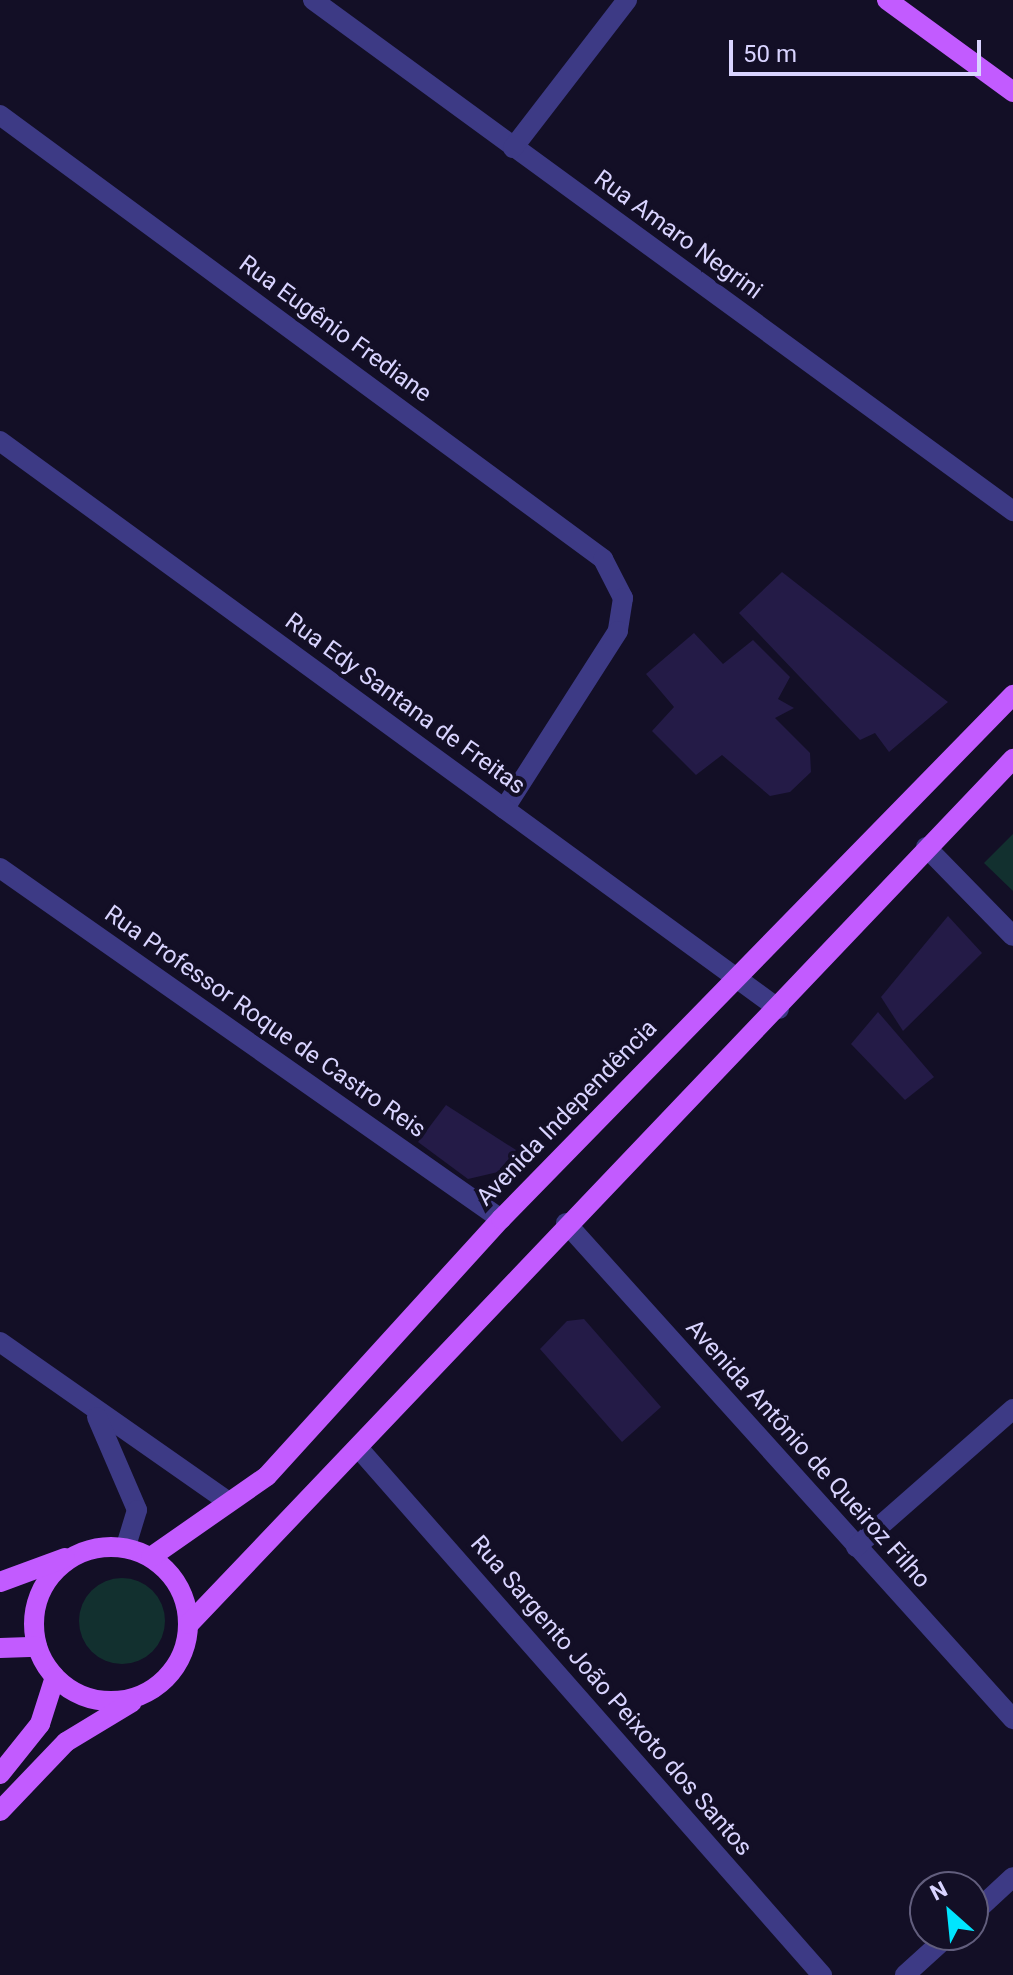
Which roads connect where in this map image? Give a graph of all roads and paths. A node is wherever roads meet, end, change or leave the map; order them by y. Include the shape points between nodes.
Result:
1 (313, 0) edge
2 (627, 0) edge
3 (887, 0) edge
4 (1013, 92) edge
5 (0, 115) edge
6 (513, 148) junction
7 (0, 441) edge
8 (1013, 511) edge
9 (1013, 695) edge
10 (1013, 759) edge
11 (504, 809) junction
12 (926, 847) junction
13 (0, 868) edge
14 (1013, 936) edge
15 (735, 975) junction
16 (779, 1009) junction
17 (501, 1219) junction
18 (566, 1223) junction
19 (0, 1342) edge
20 (1013, 1409) edge
21 (95, 1414) junction
22 (361, 1451) junction
23 (226, 1500) junction
24 (126, 1547) junction
25 (856, 1547) junction
26 (83, 1551) junction
27 (151, 1557) junction
28 (0, 1582) edge
29 (189, 1624) junction
30 (37, 1647) junction
31 (0, 1648) edge
32 (55, 1677) junction
33 (151, 1690) junction
34 (1013, 1719) edge
35 (0, 1774) edge
36 (0, 1811) edge
37 (1013, 1877) edge
38 (989, 1899) edge
39 (931, 1951) edge
40 (822, 1975) edge
41 (905, 1975) edge

1 - 6 street, Rua Amaro Negrini
2 - 6 street
3 - 4 main road
5 - 11 street, Rua Eugênio Frediane via 603,559 623,598 618,631
6 - 8 street, Rua Amaro Negrini
7 - 11 street, Rua Edy Santana de Freitas
9 - 15 main road, Avenida Independência
10 - 12 main road
11 - 15 street, Rua Edy Santana de Freitas
12 - 14 street
12 - 16 main road
13 - 17 street, Rua Professor Roque de Castro Reis
15 - 16 street, Rua Edy Santana de Freitas
15 - 17 main road, Avenida Independência
16 - 18 main road
17 - 23 main road, Avenida Independência via 267,1476
18 - 22 main road
18 - 25 street, Avenida Antônio de Queiroz Filho
19 - 21 street
20 - 25 street
21 - 23 street
21 - 24 street via 120,1457 137,1510
22 - 29 main road
22 - 40 street, Rua Sargento João Peixoto dos Santos
23 - 27 main road, Avenida Independência
24 - 26 main road
24 - 27 main road
25 - 34 street, Avenida Antônio de Queiroz Filho
26 - 28 main road
26 - 30 main road via 47,1580 37,1600
27 - 29 main road via 172,1574
29 - 33 main road via 179,1662
30 - 31 main road
30 - 32 main road
32 - 33 main road via 111,1701
32 - 35 main road via 40,1724
33 - 36 main road via 66,1742
37 - 38 street
39 - 41 street

